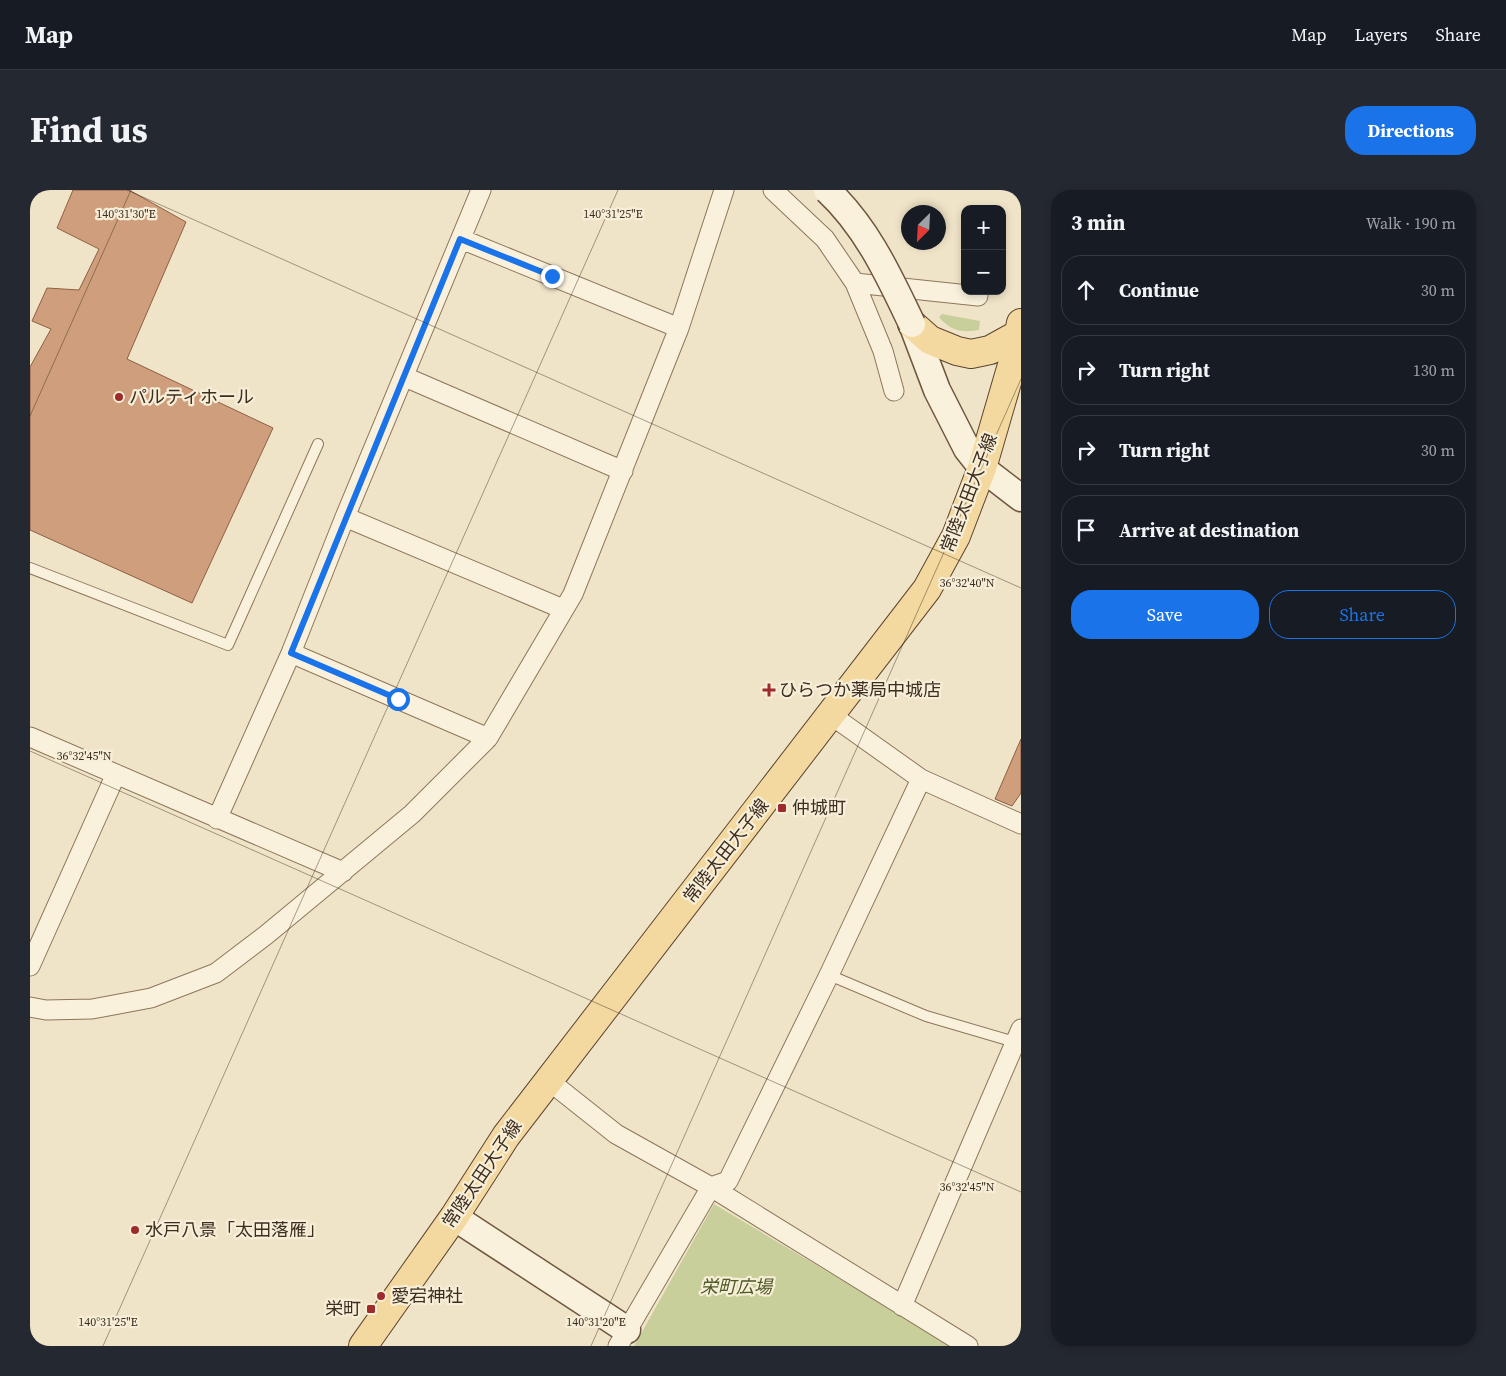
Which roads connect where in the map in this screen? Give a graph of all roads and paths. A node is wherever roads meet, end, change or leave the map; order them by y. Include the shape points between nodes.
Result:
1 (481, 190) edge
2 (724, 190) edge
3 (773, 190) edge
4 (827, 190) edge
5 (460, 239) junction
6 (855, 284) junction
7 (978, 296) dead end
8 (912, 324) junction
9 (679, 328) junction
10 (1020, 328) edge
11 (405, 377) junction
12 (894, 391) dead end
13 (318, 444) dead end
14 (982, 468) junction
15 (623, 471) junction
16 (1021, 498) edge
17 (345, 517) junction
18 (30, 568) edge
19 (563, 609) junction
20 (291, 653) junction
21 (831, 715) junction
22 (30, 737) edge
23 (488, 738) junction
24 (116, 774) junction
25 (921, 779) junction
26 (217, 819) junction
27 (1021, 824) edge
28 (343, 872) junction
29 (30, 966) edge
30 (829, 975) junction
31 (30, 1007) edge
32 (1019, 1038) edge
33 (548, 1080) junction
34 (711, 1187) junction
35 (454, 1217) junction
36 (902, 1306) junction
37 (622, 1338) edge
38 (363, 1346) edge
39 (968, 1346) edge

1 - 5 street
2 - 9 street
3 - 6 street via 825,239
4 - 8 street, bridge via 872,245
5 - 9 street
5 - 11 street
6 - 7 street
6 - 12 street via 883,351
8 - 10 main road via 930,340 971,354 990,350
8 - 14 street via 937,390 967,449
9 - 15 street
10 - 14 main road, 常陸太田大子線
11 - 15 street
11 - 17 street
13 - 18 lane via 228,645
14 - 16 street
14 - 21 main road, 常陸太田大子線 via 956,536 927,589
15 - 19 street via 573,594
17 - 19 street
17 - 20 street
19 - 23 street
20 - 23 street
20 - 26 street
21 - 25 street
21 - 33 main road, 常陸太田大子線
22 - 24 street
23 - 28 street via 412,814
24 - 26 street
24 - 29 street
25 - 27 street
25 - 30 street
26 - 28 street
28 - 31 street via 216,973 151,998 92,1009
30 - 32 lane via 926,1016
30 - 34 street via 728,1181
32 - 36 street
33 - 34 street via 616,1134
33 - 35 main road, 常陸太田大子線 via 506,1136
34 - 36 street
34 - 37 street
35 - 37 street
35 - 38 main road, 常陸太田大子線
36 - 39 street

